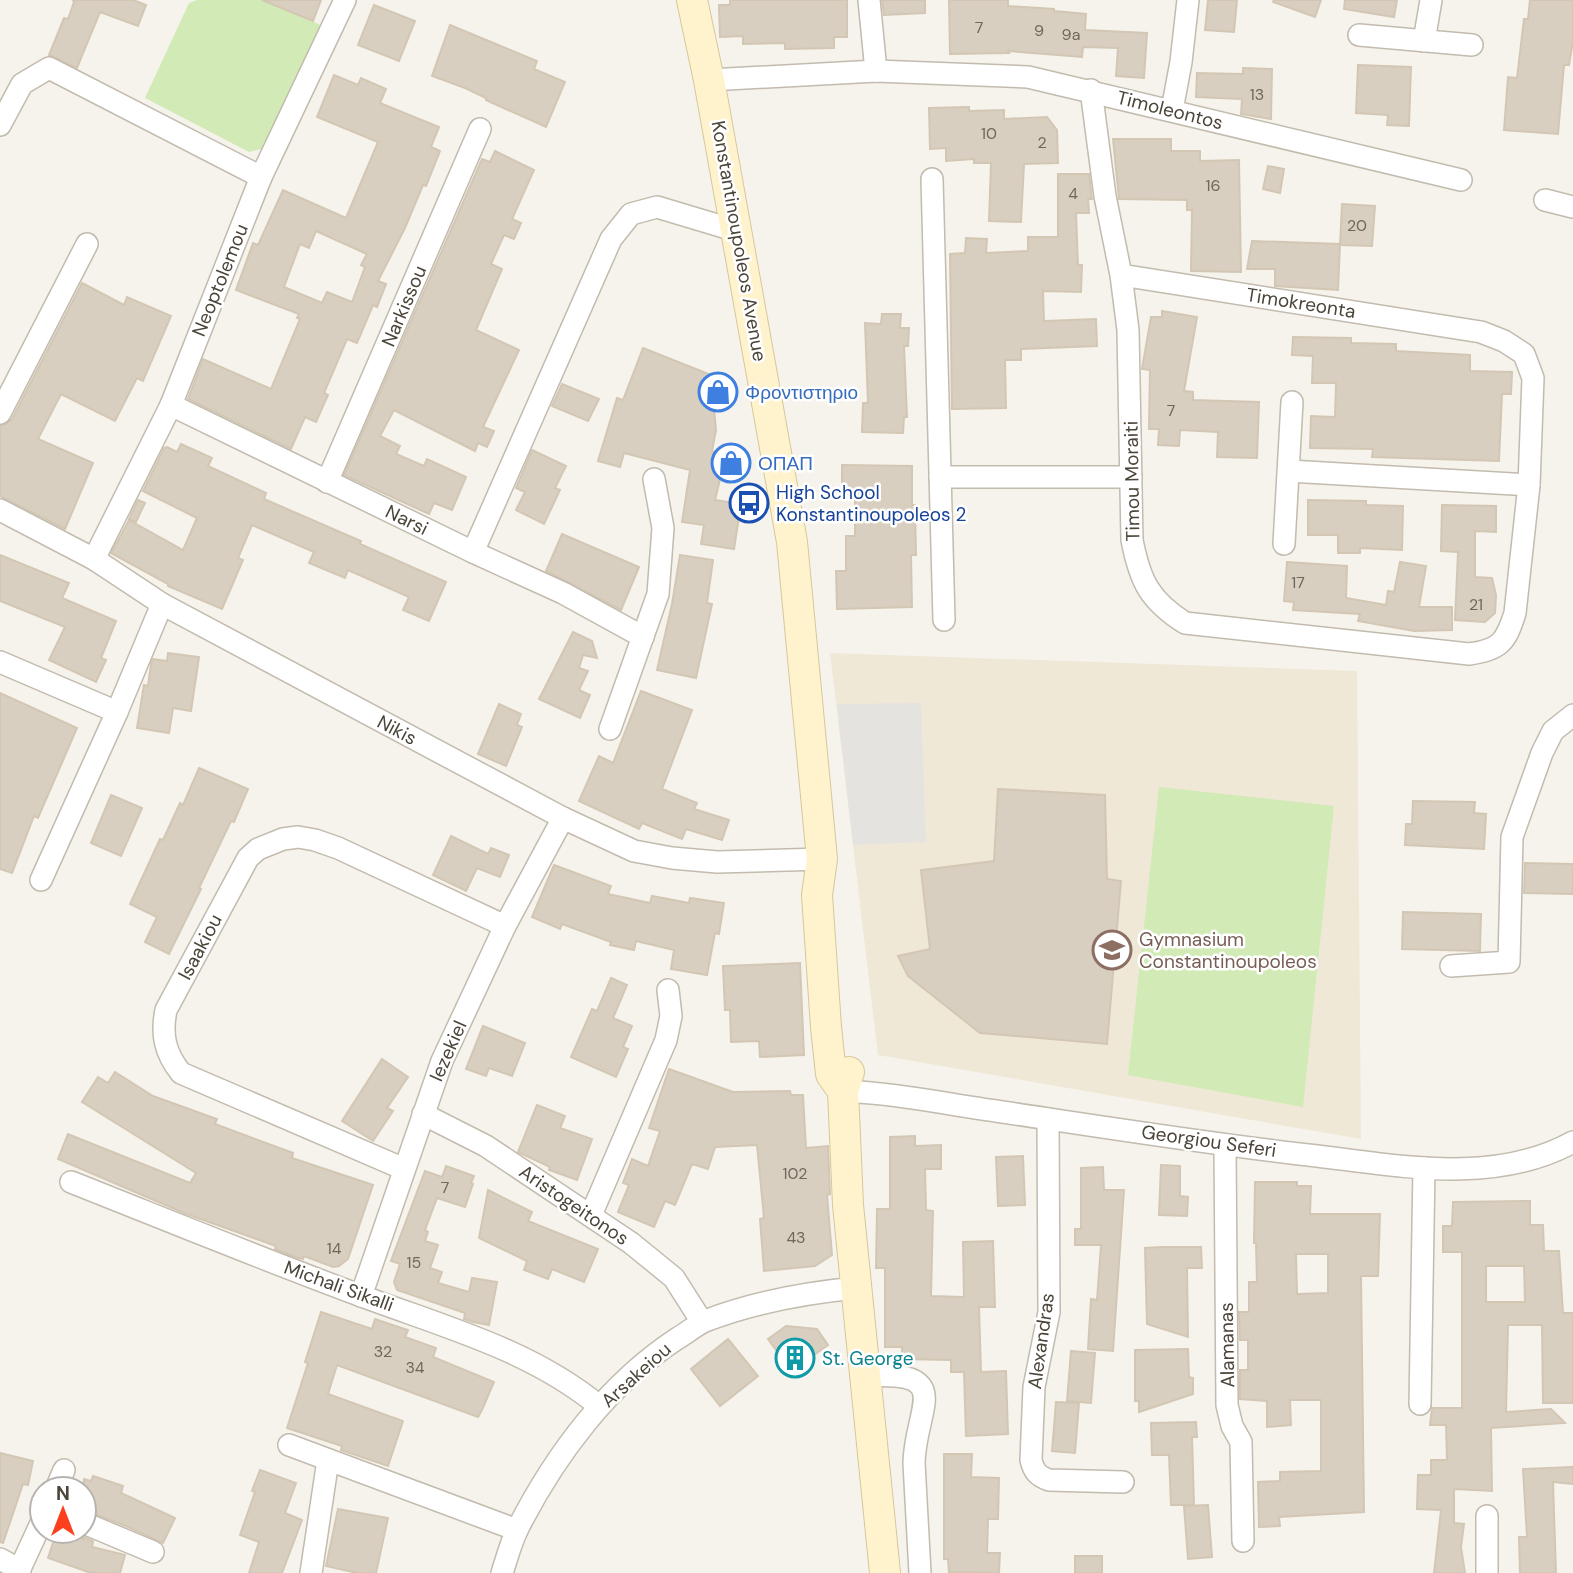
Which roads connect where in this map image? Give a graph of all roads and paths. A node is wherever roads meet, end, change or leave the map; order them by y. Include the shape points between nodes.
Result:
1 (345, 0) edge
2 (692, 0) edge
3 (869, 0) edge
4 (1188, 0) edge
5 (1431, 0) edge
6 (1359, 35) dead end
7 (1424, 41) junction
8 (1472, 45) dead end
9 (876, 71) junction
10 (709, 79) junction
11 (1091, 90) junction
12 (1172, 110) junction
13 (0, 125) edge
14 (480, 130) dead end
15 (261, 177) junction
16 (932, 179) dead end
17 (1461, 180) dead end
18 (1545, 200) dead end
19 (1572, 202) edge
20 (737, 230) junction
21 (87, 244) dead end
22 (1121, 275) junction
23 (1292, 401) dead end
24 (171, 405) junction
25 (0, 413) edge
26 (1289, 471) junction
27 (940, 477) junction
28 (1131, 477) junction
29 (654, 480) dead end
30 (327, 482) junction
31 (1529, 485) junction
32 (0, 510) edge
33 (1284, 544) dead end
34 (473, 552) junction
35 (94, 559) junction
36 (162, 604) junction
37 (944, 620) dead end
38 (643, 637) junction
39 (1497, 647) joint
40 (0, 662) edge
41 (117, 712) junction
42 (1573, 715) edge
43 (610, 729) dead end
44 (562, 818) junction
45 (822, 859) junction
46 (41, 880) dead end
47 (505, 926) junction
48 (1451, 966) dead end
49 (668, 990) dead end
50 (844, 1091) junction
51 (423, 1114) junction
52 (1048, 1119) junction
53 (1573, 1142) edge
54 (1225, 1146) junction
55 (1424, 1168) junction
56 (404, 1169) junction
57 (71, 1182) dead end
58 (591, 1216) junction
59 (856, 1288) junction
60 (362, 1296) junction
61 (702, 1322) junction
62 (867, 1376) junction
63 (1420, 1404) dead end
64 (599, 1406) junction
65 (289, 1445) dead end
66 (328, 1460) junction
67 (1123, 1482) dead end
68 (1487, 1516) dead end
69 (98, 1529) edge
70 (517, 1530) junction
71 (1243, 1541) dead end
72 (31, 1545) edge
73 (153, 1552) dead end
74 (0, 1559) edge
75 (19, 1571) edge
76 (311, 1573) edge
77 (502, 1573) edge
78 (885, 1573) edge
79 (920, 1573) edge
80 (1487, 1573) edge

1 - 15 street, Neoptolemou
2 - 10 street, Konstantinoupoleos Avenue
3 - 9 street
4 - 12 street
5 - 7 street
6 - 7 street
7 - 8 street
9 - 10 street, Timoleontos
9 - 11 street, Timoleontos via 1028,77
10 - 20 street, Konstantinoupoleos Avenue
11 - 12 street, Timoleontos
11 - 22 street, Timou Moraiti
12 - 17 street, Timoleontos
13 - 15 street via 22,84 49,68
14 - 30 street, Narkissou
15 - 24 street, Neoptolemou
16 - 27 street
18 - 19 street
20 - 34 street via 657,207 631,214 611,239
20 - 45 street, Konstantinoupoleos Avenue via 792,542
21 - 25 street
22 - 28 street, Timou Moraiti via 1128,330
22 - 31 street, Timokreonta via 1481,332 1504,341 1524,354 1533,378
23 - 26 street
24 - 30 street, Narsi
24 - 35 street, Neoptolemou
26 - 31 street
26 - 33 street
27 - 28 street
27 - 37 street
28 - 39 street, Timou Moraiti via 1137,569 1163,609 1185,623 1469,654
29 - 38 street via 663,528 658,594
30 - 34 street, Narsi
31 - 39 street, Timokreonta via 1515,613 1509,632
32 - 35 street, Nikis
34 - 38 street, Narsi
35 - 36 street, Nikis
36 - 41 street
36 - 44 street, Nikis
38 - 43 street
40 - 41 street
41 - 46 street
42 - 48 street via 1553,731 1542,753 1512,838 1509,962
44 - 45 street, Nikis via 635,851 672,858
44 - 47 street, Iezekiel
45 - 50 street, Konstantinoupoleos Avenue via 817,895 826,1027 831,1074
47 - 51 street, Iezekiel via 442,1061
47 - 56 street, Isaakiou via 338,848 298,837 283,839 248,858 166,1010 164,1043 181,1073
49 - 58 street via 671,1016 666,1040
50 - 52 street, Georgiou Seferi
50 - 59 street, Konstantinoupoleos Avenue
51 - 56 street, Iezekiel
51 - 58 street, Aristogeitonos via 486,1146
52 - 54 street, Georgiou Seferi
52 - 67 street, Alexandras via 1049,1312 1034,1387 1031,1460 1039,1476 1049,1480
53 - 55 street, Georgiou Seferi via 1524,1162
54 - 55 street, Georgiou Seferi
54 - 71 street, Alamanas via 1227,1405 1241,1443
55 - 63 street
56 - 60 street, Iezekiel
57 - 60 street, Michali Sikalli
58 - 61 street, Aristogeitonos via 674,1278
59 - 61 street, Arsakeiou via 805,1293
59 - 62 street, Konstantinoupoleos Avenue
60 - 64 street, Michali Sikalli via 505,1350 576,1387
61 - 64 street, Arsakeiou via 653,1356
62 - 78 street, Konstantinoupoleos Avenue
62 - 79 street via 904,1376 918,1382 924,1391 926,1401 914,1451
64 - 70 street, Arsakeiou via 549,1473
65 - 66 street
66 - 70 street
66 - 76 street
68 - 80 street
69 - 73 street
70 - 77 street, Arsakeiou
72 - 75 street
74 - 75 street

